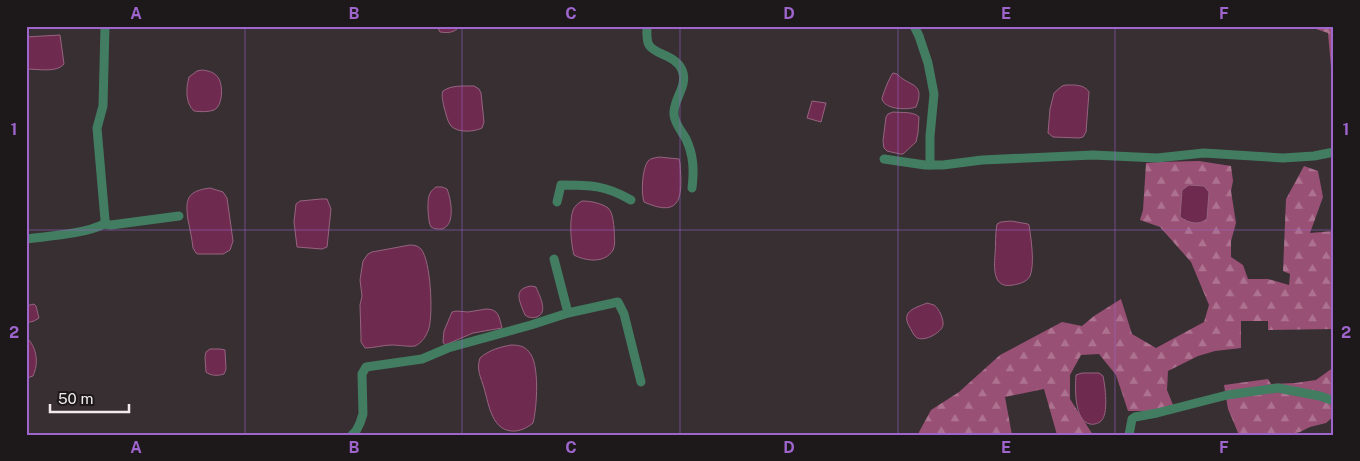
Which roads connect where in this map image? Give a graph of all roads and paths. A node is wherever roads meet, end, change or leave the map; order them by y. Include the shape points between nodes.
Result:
1 (105, 26) edge
2 (647, 26) edge
3 (914, 26) edge
4 (1334, 152) edge
5 (884, 159) dead end
6 (930, 165) junction
7 (692, 188) dead end
8 (631, 200) dead end
9 (557, 202) dead end
10 (179, 216) dead end
11 (104, 224) junction
12 (26, 239) edge
13 (554, 259) dead end
14 (568, 313) junction
15 (641, 382) dead end
16 (1334, 401) edge
17 (352, 435) edge
18 (1129, 435) edge

1 - 11 street via 103,106 97,128
2 - 7 street via 649,46 673,59 684,75 673,112 692,154
3 - 6 street via 928,63 934,94
4 - 6 street via 1283,158 1204,153 1157,158 1093,155
5 - 6 street
8 - 9 street via 592,186 562,185
10 - 11 street
11 - 12 street via 73,233
13 - 14 street
14 - 15 street via 618,302
14 - 17 street via 448,348 422,359 366,367 362,374 363,414
16 - 18 street via 1278,388 1227,395 1135,417

